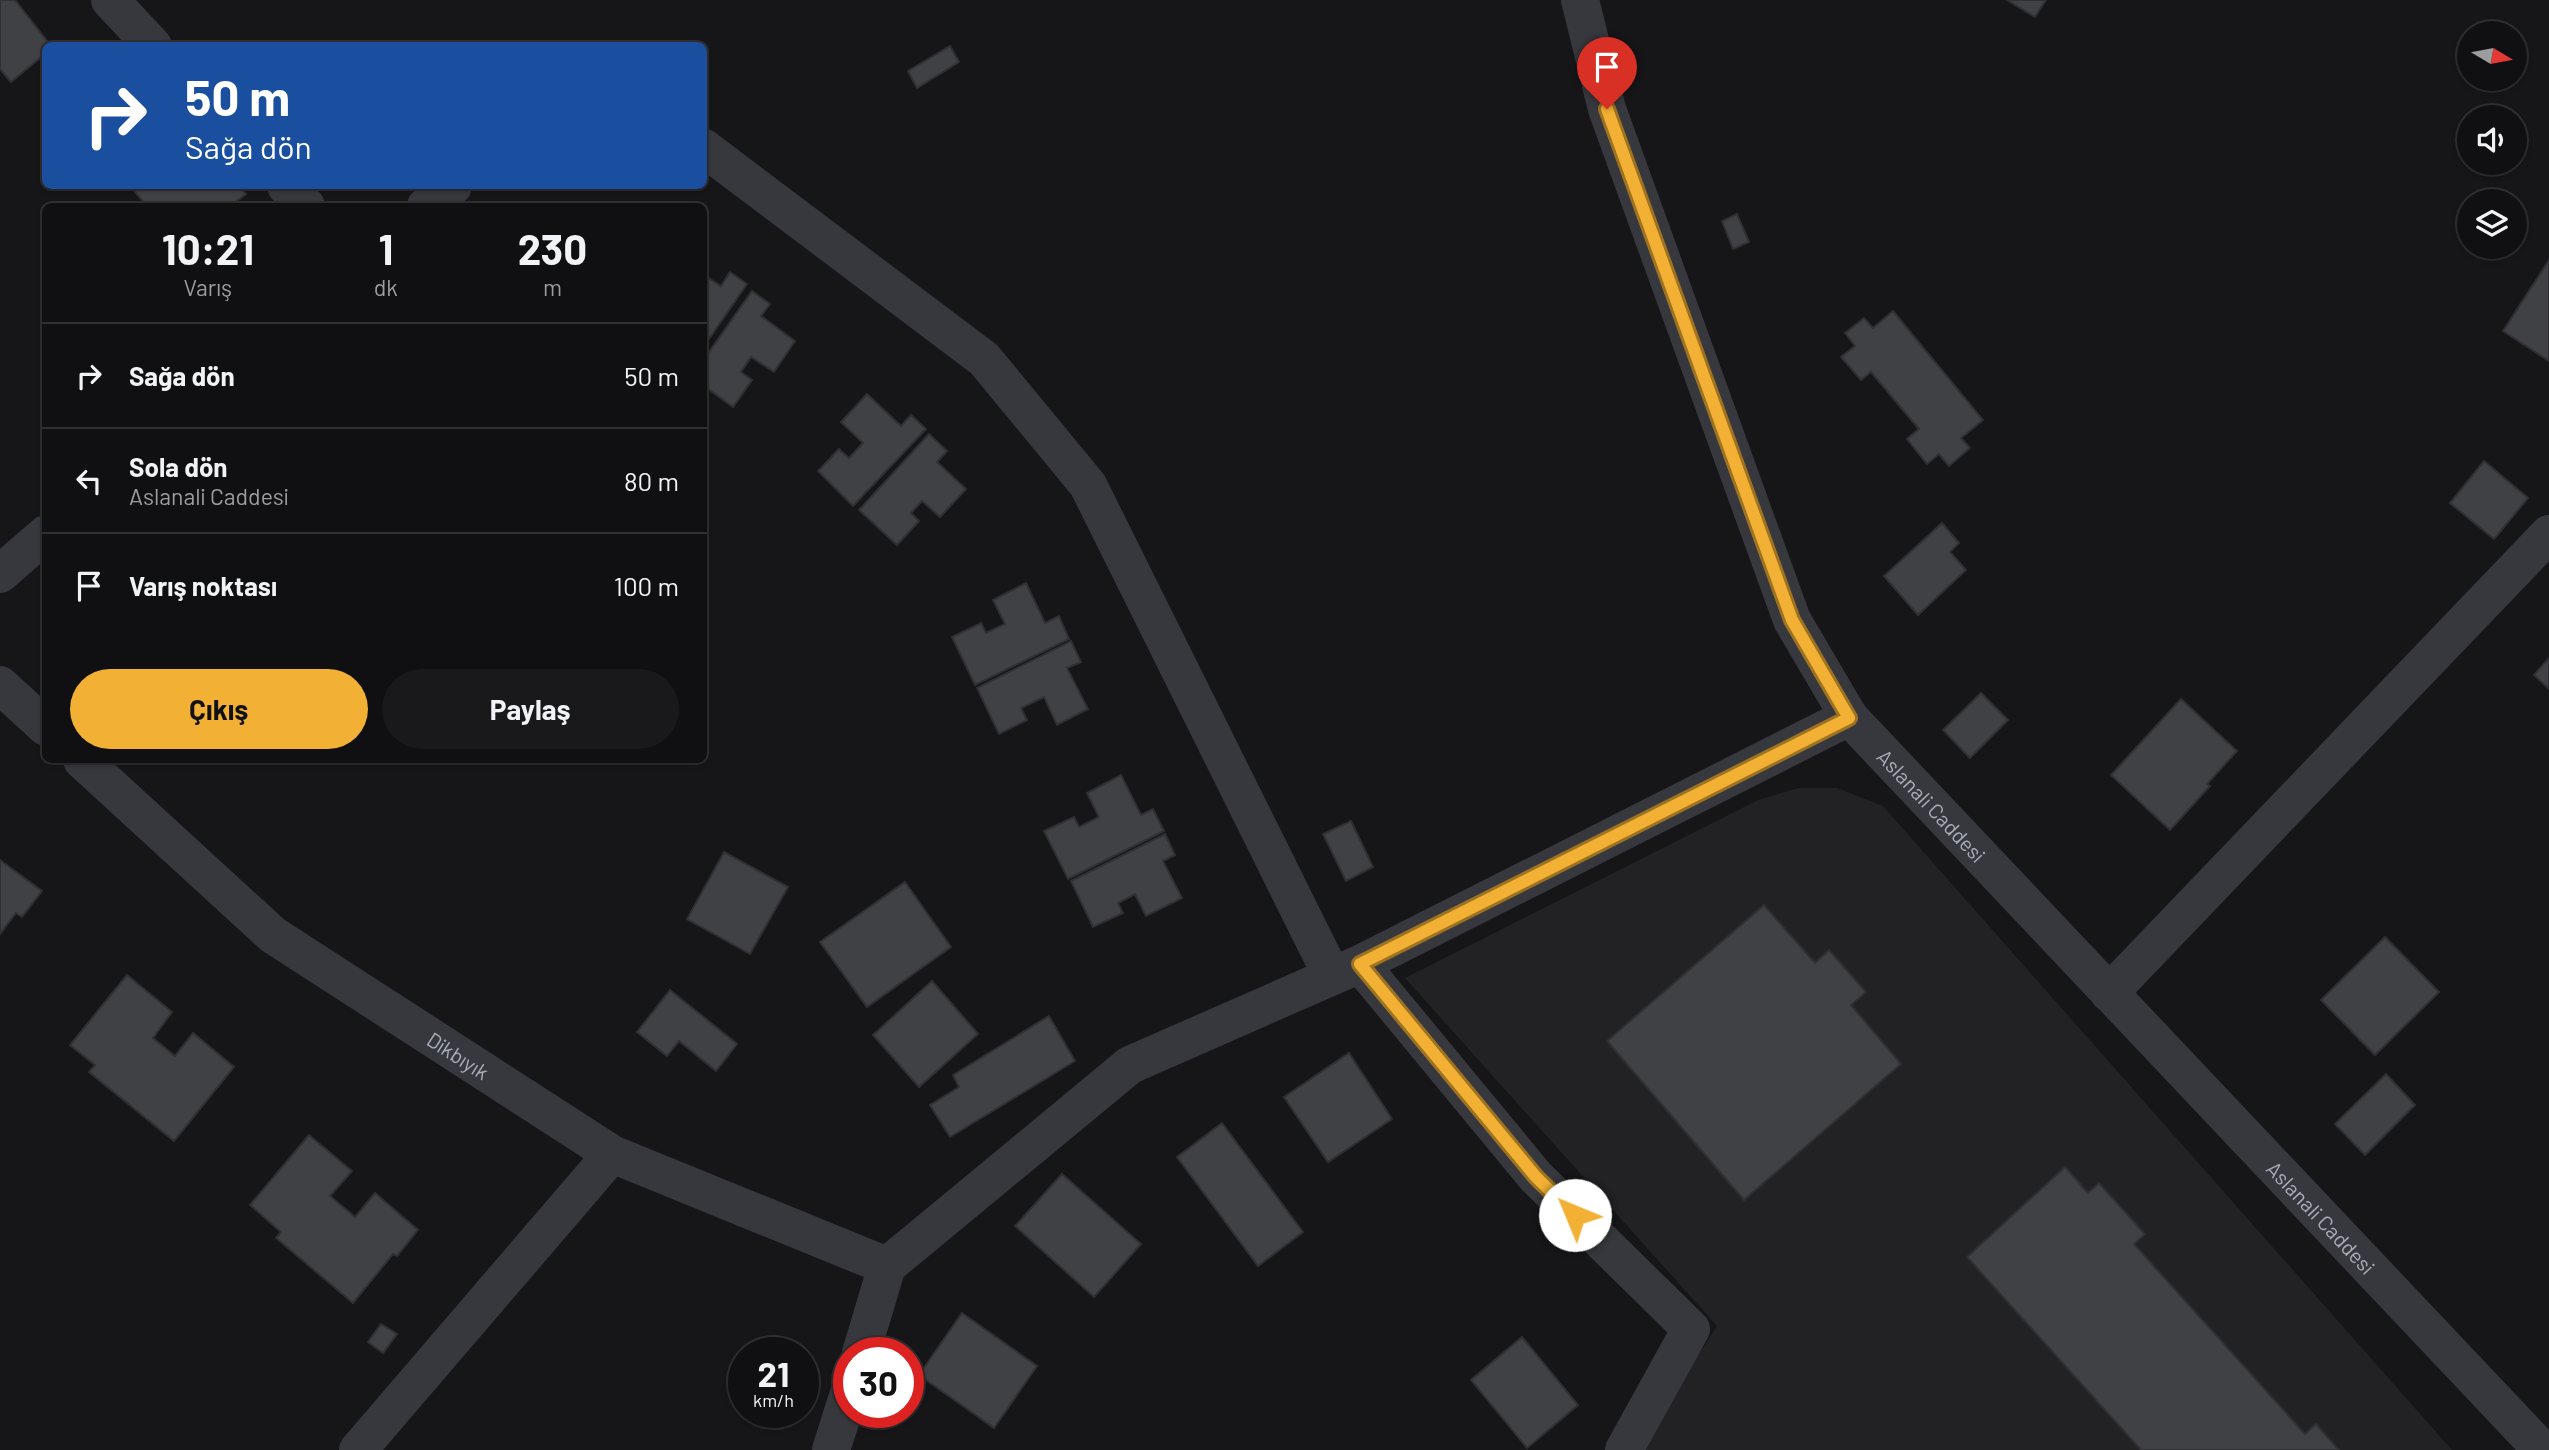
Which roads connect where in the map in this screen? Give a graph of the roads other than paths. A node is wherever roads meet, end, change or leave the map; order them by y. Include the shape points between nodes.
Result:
1 (110, 0) edge
2 (1580, 0) edge
3 (149, 42) edge
4 (707, 150) edge
5 (289, 189) edge
6 (449, 189) edge
7 (303, 203) edge
8 (430, 203) edge
9 (2549, 534) edge
10 (42, 537) edge
11 (0, 574) edge
12 (0, 685) edge
13 (1849, 718) junction
14 (42, 723) edge
15 (85, 763) edge
16 (1346, 970) junction
17 (2109, 993) junction
18 (612, 1154) junction
19 (887, 1266) junction
20 (866, 1337) edge
21 (838, 1428) edge
22 (358, 1450) edge
23 (831, 1450) edge
24 (1625, 1450) edge
25 (2542, 1450) edge

1 - 3 street
2 - 13 street, Aslanali Caddesi via 1607,109 1792,620
4 - 16 street via 984,359 1088,485
5 - 7 street
6 - 8 street
9 - 17 street
10 - 11 street
12 - 14 street
13 - 16 street
13 - 17 street, Aslanali Caddesi
15 - 18 street, Dikbıyık via 273,935
16 - 19 street via 1130,1065
16 - 24 street via 1536,1177 1691,1329
17 - 25 street, Aslanali Caddesi
18 - 19 street, Dikbıyık
18 - 22 street
19 - 20 street
21 - 23 street

